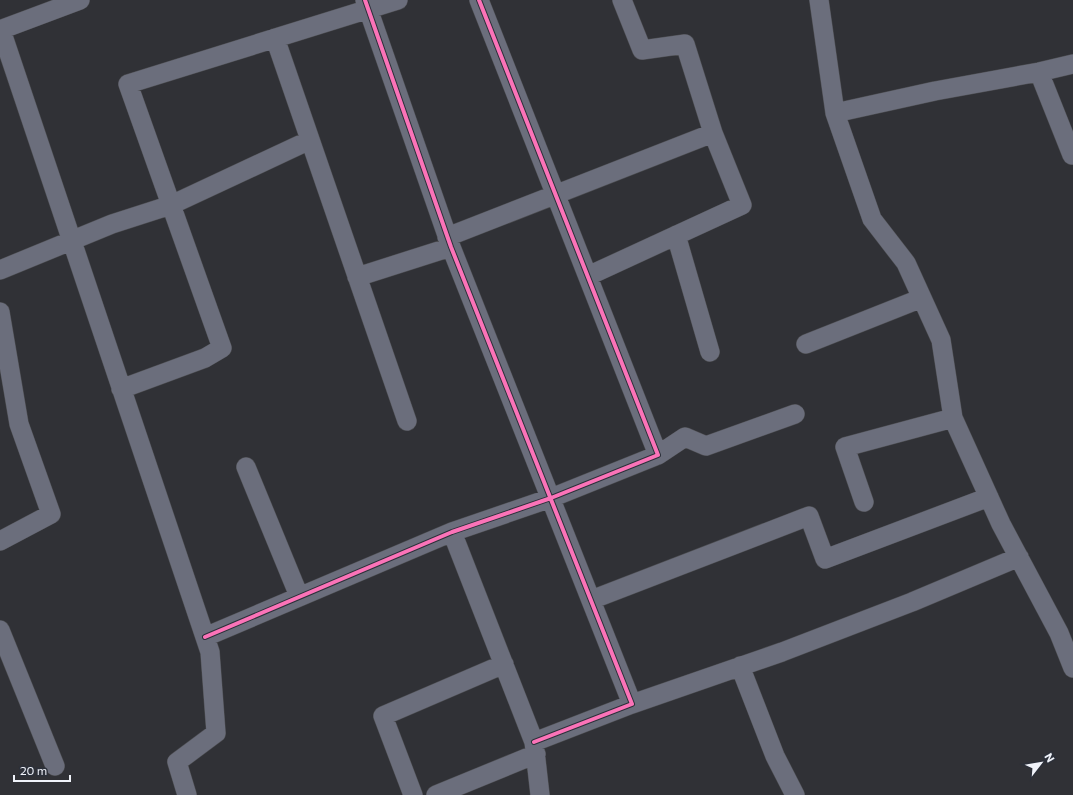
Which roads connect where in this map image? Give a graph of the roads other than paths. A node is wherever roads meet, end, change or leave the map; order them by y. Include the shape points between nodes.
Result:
1 (80, 0) edge
2 (398, 0) edge
3 (480, 0) edge
4 (622, 0) edge
5 (818, 0) edge
6 (366, 5) edge
7 (1, 30) edge
8 (275, 38) junction
9 (1073, 64) edge
10 (1039, 72) junction
11 (835, 113) junction
12 (713, 133) junction
13 (310, 140) junction
14 (1072, 155) dead end
15 (556, 194) junction
16 (171, 205) junction
17 (676, 235) junction
18 (71, 240) junction
19 (449, 242) junction
20 (0, 270) edge
21 (588, 276) junction
22 (357, 277) junction
23 (922, 298) junction
24 (0, 312) edge
25 (806, 344) dead end
26 (710, 352) dead end
27 (121, 389) junction
28 (795, 414) dead end
29 (953, 418) junction
30 (407, 422) dead end
31 (658, 455) junction
32 (246, 467) dead end
33 (989, 497) junction
34 (550, 498) junction
35 (864, 502) dead end
36 (452, 532) junction
37 (0, 541) edge
38 (1019, 557) junction
39 (300, 596) junction
40 (591, 600) junction
41 (0, 630) edge
42 (205, 637) junction
43 (504, 664) junction
44 (740, 666) junction
45 (1073, 668) edge
46 (632, 704) junction
47 (535, 748) junction
48 (55, 766) dead end
49 (188, 795) edge
50 (413, 795) edge
51 (436, 795) edge
52 (540, 795) edge
53 (796, 795) edge

1 - 7 street
2 - 6 street
3 - 15 street
4 - 12 street via 642,50 685,44
5 - 11 street
6 - 8 street
6 - 19 street
7 - 18 street
8 - 13 street
8 - 16 street via 128,84
9 - 10 street
10 - 11 street via 934,91
10 - 14 street
11 - 23 street via 872,219 906,263
12 - 15 street
12 - 17 street via 742,205
13 - 16 street
13 - 22 street
15 - 19 street
15 - 21 street
16 - 18 street
16 - 27 street via 222,348 206,358
17 - 21 street
17 - 26 street
18 - 20 street
18 - 27 street
19 - 22 street
19 - 34 street
21 - 31 street
22 - 30 street
23 - 25 street
23 - 29 street via 941,340
24 - 37 street via 19,424 51,514
27 - 42 street
28 - 31 street via 706,446 685,437
29 - 33 street
29 - 35 street via 845,447
31 - 34 street
32 - 39 street
33 - 38 street
33 - 40 street via 825,559 809,516
34 - 36 street
34 - 40 street
36 - 39 street
36 - 43 street
38 - 44 street via 912,602
38 - 45 street via 1059,633
39 - 42 street
40 - 46 street
41 - 48 street
42 - 49 street via 210,652 216,733 177,762
43 - 47 street
43 - 50 street via 383,716
44 - 46 street
44 - 53 street via 775,756
46 - 47 street
47 - 51 street
47 - 52 street

